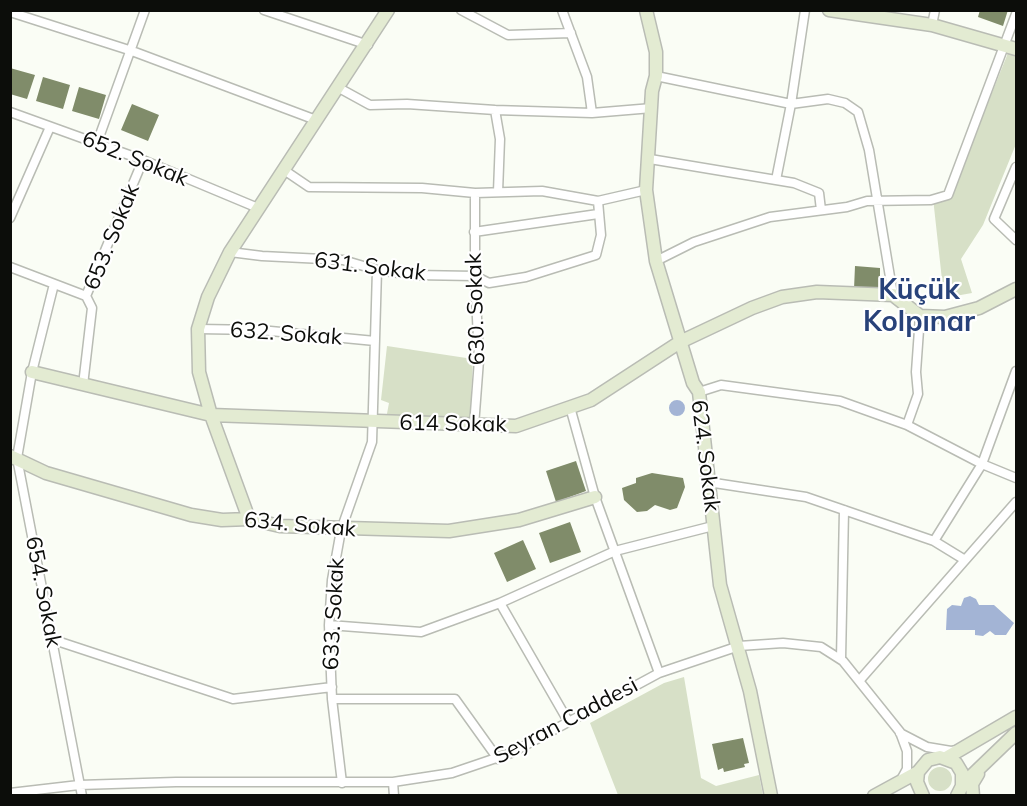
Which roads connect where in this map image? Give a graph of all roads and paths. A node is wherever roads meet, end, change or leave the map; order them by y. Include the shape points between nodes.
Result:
1 (145, 10) edge
2 (264, 10) edge
3 (388, 10) edge
4 (461, 10) edge
5 (562, 10) edge
6 (646, 10) edge
7 (805, 10) edge
8 (829, 10) edge
9 (935, 10) edge
10 (10, 12) edge
11 (1017, 14) edge
12 (932, 25) junction
13 (571, 33) junction
14 (1004, 44) junction
15 (368, 45) junction
16 (1017, 48) edge
17 (132, 51) junction
18 (656, 76) junction
19 (339, 88) junction
20 (791, 104) junction
21 (652, 108) junction
22 (495, 110) junction
23 (10, 112) edge
24 (592, 113) junction
25 (316, 120) junction
26 (50, 127) junction
27 (97, 143) junction
28 (650, 159) junction
29 (143, 160) junction
30 (1017, 167) edge
31 (284, 170) junction
32 (776, 180) junction
33 (646, 190) junction
34 (474, 192) junction
35 (498, 192) junction
36 (598, 201) junction
37 (878, 201) junction
38 (258, 208) junction
39 (821, 210) junction
40 (598, 214) junction
41 (10, 218) edge
42 (474, 232) junction
43 (1017, 240) edge
44 (230, 252) junction
45 (656, 261) junction
46 (10, 267) edge
47 (377, 270) junction
48 (475, 276) junction
49 (54, 284) junction
50 (1017, 289) edge
51 (893, 295) junction
52 (86, 296) junction
53 (920, 316) junction
54 (198, 329) junction
55 (375, 341) junction
56 (680, 342) junction
57 (1017, 371) edge
58 (32, 372) junction
59 (83, 385) junction
60 (699, 392) junction
61 (570, 407) junction
62 (211, 415) junction
63 (372, 423) junction
64 (907, 425) junction
65 (474, 426) junction
66 (14, 457) edge
67 (982, 464) junction
68 (1017, 478) edge
69 (708, 482) junction
70 (595, 497) junction
71 (1017, 502) edge
72 (844, 510) junction
73 (249, 519) junction
74 (713, 526) junction
75 (341, 530) junction
76 (934, 541) junction
77 (615, 551) junction
78 (964, 560) junction
79 (500, 603) junction
80 (329, 626) junction
81 (51, 639) junction
82 (739, 646) junction
83 (841, 660) junction
84 (659, 673) junction
85 (859, 681) junction
86 (332, 687) junction
87 (332, 699) junction
88 (1017, 717) edge
89 (568, 721) junction
90 (900, 732) junction
91 (1017, 733) edge
92 (927, 747) junction
93 (964, 748) junction
94 (908, 751) junction
95 (940, 757) junction
96 (498, 759) junction
97 (918, 772) junction
98 (393, 782) junction
99 (342, 783) junction
100 (899, 784) junction
101 (79, 785) junction
102 (965, 791) edge
103 (10, 793) edge
104 (82, 795) edge
105 (394, 795) edge
106 (771, 795) edge
107 (874, 795) edge
108 (923, 795) edge

1 - 17 street
2 - 15 street
3 - 15 street
4 - 13 street via 508,35
5 - 13 street
6 - 18 street, 624. Sokak via 656,52
7 - 20 street
8 - 12 street
9 - 12 street
10 - 17 street
11 - 14 street
12 - 14 street
13 - 24 street via 587,77
14 - 16 street
14 - 37 street via 948,195 931,200
15 - 19 street
17 - 25 street
17 - 27 street
18 - 20 street
18 - 21 street, 624. Sokak
19 - 22 street via 370,105
19 - 25 street
20 - 32 street
20 - 37 street via 828,99 845,103 858,112
21 - 24 street
21 - 28 street, 624. Sokak
22 - 24 street
22 - 35 street via 500,139
23 - 26 street, 652. Sokak
25 - 31 street
26 - 27 street, 652. Sokak
26 - 41 street
27 - 29 street, 652. Sokak
28 - 32 street
28 - 33 street, 624. Sokak
29 - 38 street, 652. Sokak
29 - 52 street, 653. Sokak
30 - 43 street via 993,219
31 - 34 street via 309,187
31 - 38 street
32 - 39 street via 819,194
33 - 36 street
33 - 45 street, 624. Sokak
34 - 35 street
34 - 42 street, 630. Sokak
35 - 36 street via 542,191
36 - 40 street
37 - 39 street
37 - 51 street
38 - 44 street
39 - 45 street via 770,216 728,229
40 - 42 street
40 - 48 street, 631. Sokak via 601,235 596,255 526,277 489,283
42 - 48 street, 630. Sokak
44 - 47 street, 631. Sokak via 343,260
44 - 54 street via 208,297
45 - 56 street, 624. Sokak
46 - 49 street
47 - 48 street, 631. Sokak
47 - 55 street, 633. Sokak
48 - 65 street, 630. Sokak via 479,360
49 - 52 street
49 - 58 street, 654. Sokak
50 - 53 street via 979,308 945,317
51 - 53 street
51 - 56 street, 614 Sokak via 817,292 782,297
52 - 59 street, 653. Sokak via 92,308
53 - 64 street via 918,394
54 - 55 street, 632. Sokak via 260,330
54 - 62 street via 199,372
55 - 63 street, 633. Sokak
56 - 60 street, 624. Sokak
56 - 61 street, 614 Sokak via 591,400
57 - 67 street
58 - 59 street, 614 Sokak
58 - 66 street, 654. Sokak
59 - 62 street, 614 Sokak
60 - 64 street via 721,385 840,401
60 - 69 street, 624. Sokak
61 - 65 street, 614 Sokak via 516,426
61 - 70 street
62 - 63 street, 614 Sokak
62 - 73 street
63 - 65 street, 614 Sokak
63 - 75 street, 633. Sokak via 372,442
64 - 67 street
66 - 73 street, 634. Sokak via 46,473 191,515
66 - 81 street, 654. Sokak
67 - 68 street
67 - 76 street
69 - 72 street via 806,497
69 - 74 street, 624. Sokak
70 - 75 street, 634. Sokak via 519,520 449,531
70 - 77 street
71 - 78 street
72 - 76 street
72 - 83 street
73 - 75 street, 634. Sokak via 280,526
74 - 77 street
74 - 82 street, 624. Sokak via 720,585
75 - 80 street, 633. Sokak
76 - 78 street
77 - 79 street
77 - 84 street
78 - 85 street
79 - 80 street via 421,632
79 - 89 street
80 - 86 street, 633. Sokak
81 - 86 street via 233,699
81 - 101 street, 654. Sokak
82 - 83 street, Seyran Caddesi via 783,643 821,647
82 - 84 street, Seyran Caddesi
82 - 106 street, 624. Sokak
83 - 85 street, Seyran Caddesi
84 - 89 street, Seyran Caddesi
85 - 90 street, Seyran Caddesi
86 - 87 street, 633. Sokak
87 - 96 street via 455,699
87 - 99 street, 633. Sokak
88 - 93 street
89 - 96 street, Seyran Caddesi
90 - 92 street, Seyran Caddesi
90 - 94 street, Seyran Caddesi
91 - 102 street via 982,767
92 - 93 street, Seyran Caddesi via 951,751
92 - 95 street, Seyran Caddesi
93 - 95 street
94 - 97 street, Seyran Caddesi
94 - 100 street via 907,769
95 - 97 street via 922,765
95 - 102 street via 960,767
96 - 98 street, Seyran Caddesi via 452,773
97 - 100 street
97 - 108 street via 918,787
98 - 99 street, Seyran Caddesi
98 - 105 street
99 - 101 street, Seyran Caddesi
100 - 107 street
101 - 103 street, Seyran Caddesi
101 - 104 street, 654. Sokak

